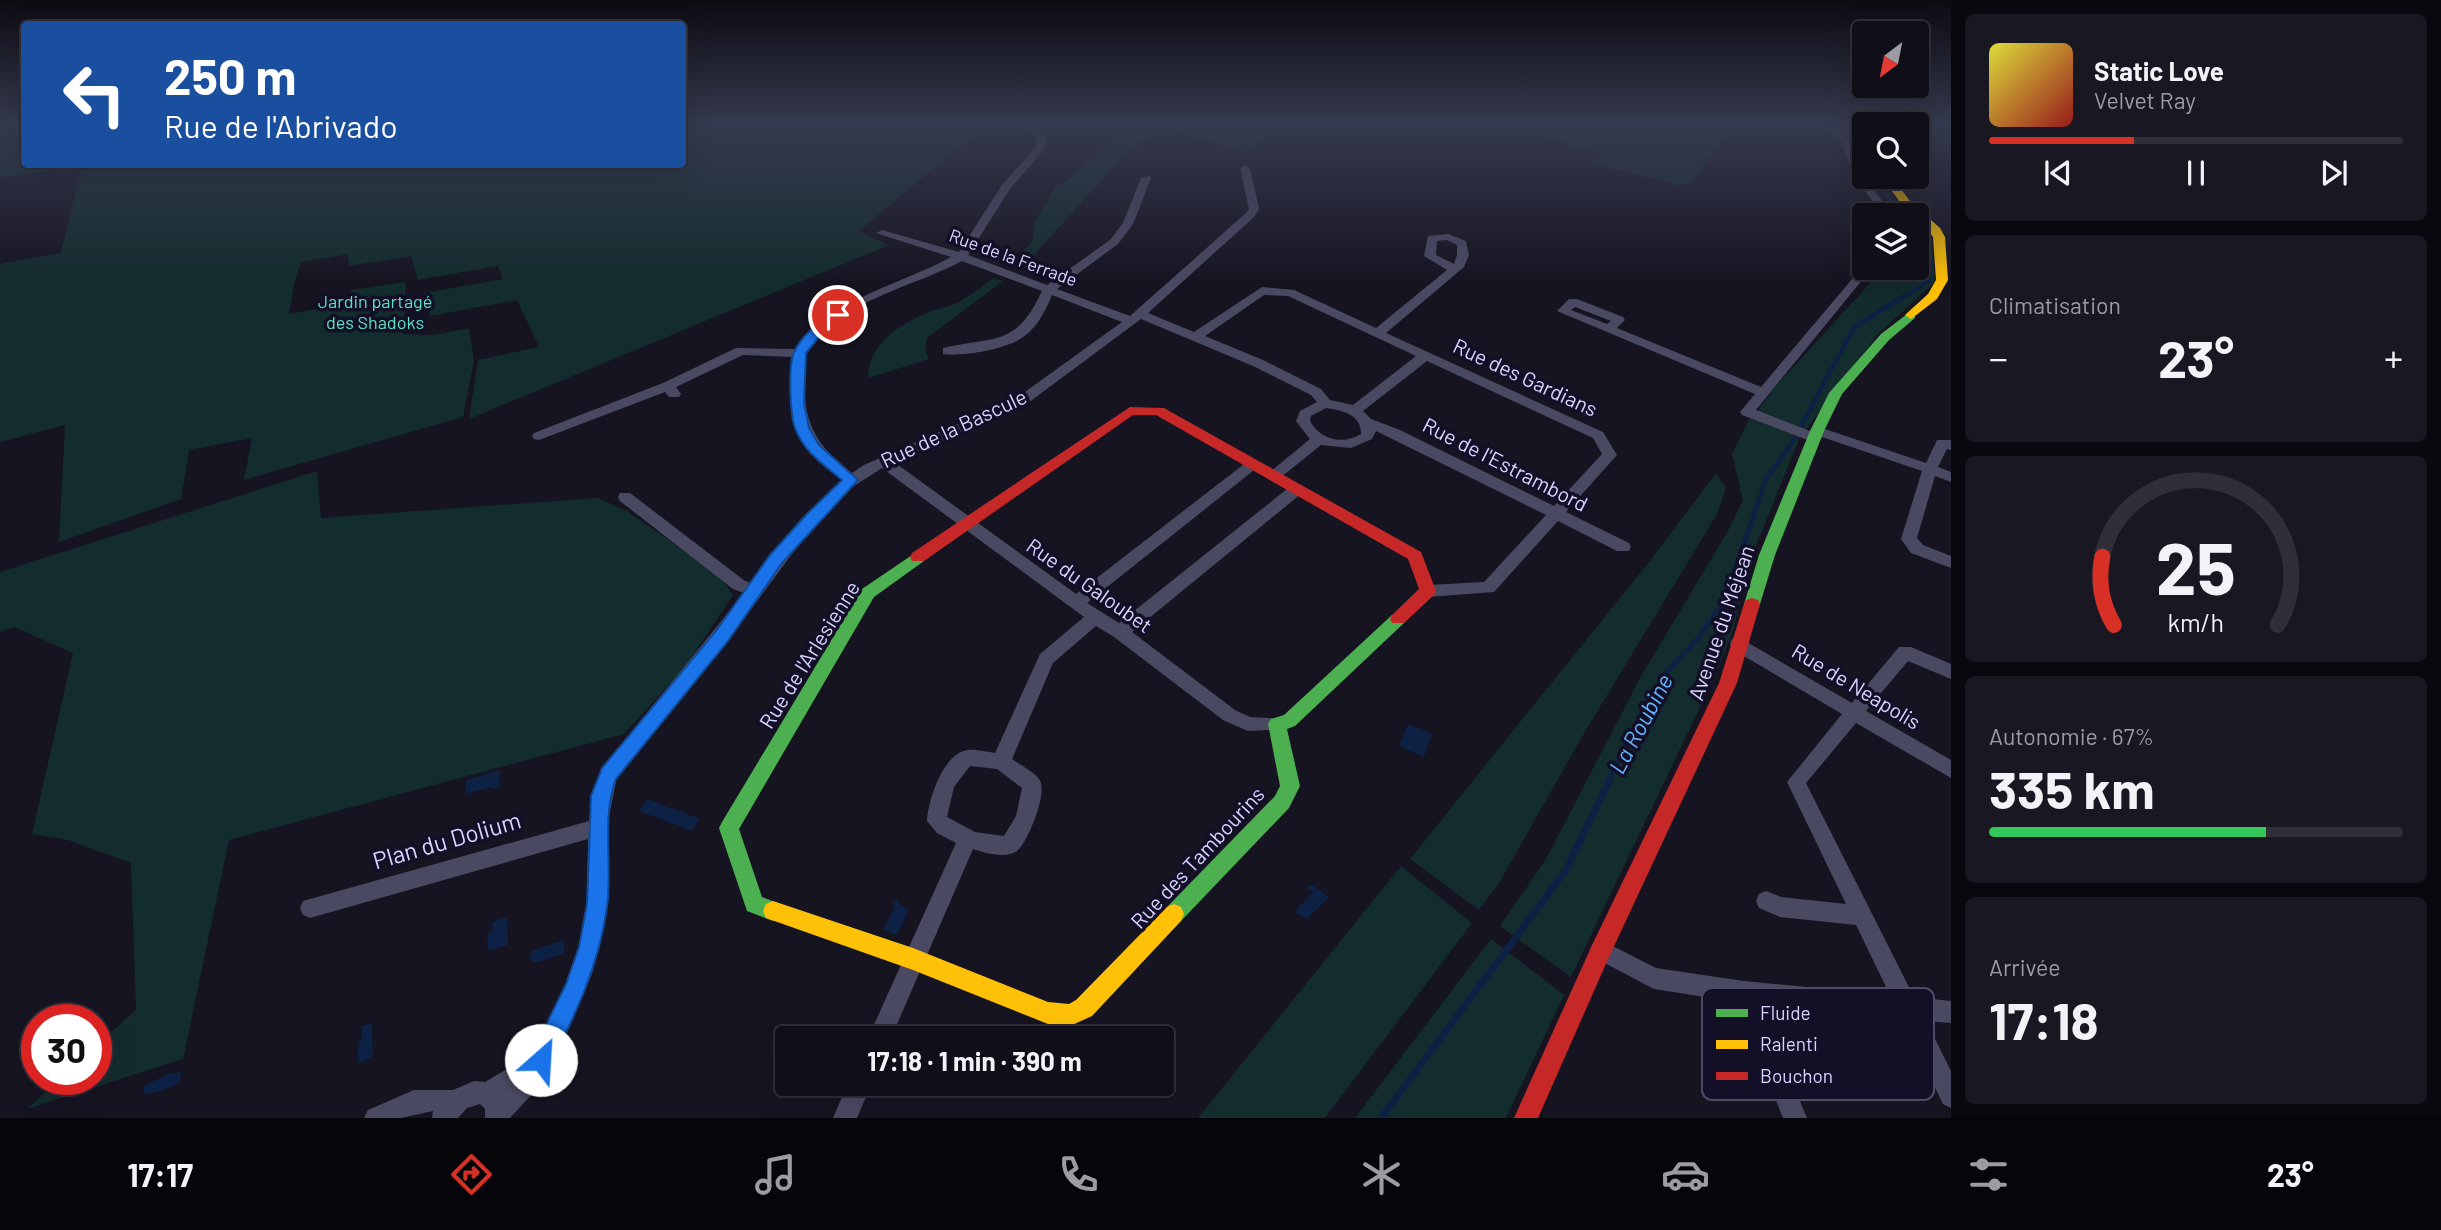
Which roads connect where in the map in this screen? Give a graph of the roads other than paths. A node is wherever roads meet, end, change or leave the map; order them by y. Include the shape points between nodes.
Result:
1 (1015, 177) edge
2 (1247, 177) edge
3 (1860, 177) edge
4 (1146, 178) dead end
5 (1896, 189) edge
6 (1879, 203) edge
7 (882, 233) dead end
8 (962, 257) junction
9 (1455, 269) dead end
10 (1856, 280) edge
11 (1049, 289) junction
12 (1136, 317) junction
13 (1609, 330) dead end
14 (1378, 333) junction
15 (1197, 336) junction
16 (948, 351) dead end
17 (800, 353) junction
18 (1426, 355) junction
19 (1762, 392) junction
20 (1326, 404) junction
21 (1354, 411) junction
22 (1368, 423) junction
23 (1816, 434) junction
24 (538, 436) dead end
25 (1319, 439) junction
26 (1951, 445) edge
27 (884, 462) junction
28 (1253, 464) junction
29 (1930, 469) junction
30 (1275, 475) junction
31 (1951, 477) edge
32 (851, 480) junction
33 (1297, 489) junction
34 (625, 498) dead end
35 (1556, 514) junction
36 (965, 523) junction
37 (1623, 547) dead end
38 (1951, 562) edge
39 (754, 590) junction
40 (1427, 591) junction
41 (1076, 603) junction
42 (1095, 617) junction
43 (1121, 632) junction
44 (1738, 644) junction
45 (1951, 672) edge
46 (1854, 712) junction
47 (1277, 724) junction
48 (1001, 762) junction
49 (1951, 770) edge
50 (599, 827) junction
51 (968, 838) junction
52 (1766, 901) dead end
53 (310, 908) dead end
54 (1861, 916) junction
55 (1601, 950) junction
56 (913, 959) junction
57 (1718, 988) edge
58 (1898, 988) edge
59 (884, 1026) edge
60 (1934, 1061) edge
61 (854, 1096) edge
62 (1951, 1096) edge
63 (1788, 1100) edge
64 (494, 1109) edge
65 (450, 1110) edge
66 (376, 1118) edge
67 (845, 1118) edge
68 (1526, 1118) edge
69 (1795, 1118) edge

1 - 8 street
2 - 12 street, Rue de la Bascule via 1254,209 1250,215
3 - 6 street
4 - 11 street via 1128,224 1114,242
5 - 23 street, Avenue du Méjean via 1936,230 1942,280 1933,296 1885,337 1836,393
7 - 8 street, Rue de la Ferrade
8 - 11 street, Rue de la Ferrade
8 - 17 street via 849,309
9 - 14 street
10 - 19 street
11 - 12 street, Rue de la Ferrade
11 - 16 street via 1036,317 1016,337
12 - 15 street
12 - 27 street, Rue de la Bascule via 1023,400
13 - 19 street
14 - 15 street, Rue des Gardians via 1290,293 1262,291
14 - 18 street, Rue des Gardians
15 - 20 street via 1316,392
17 - 24 street via 741,351 671,390
17 - 32 street via 797,403 802,428 814,448
18 - 21 street
18 - 35 street, Rue des Gardians via 1598,435 1610,455
19 - 23 street via 1753,414
20 - 21 street
20 - 25 street via 1310,409 1303,421
21 - 22 street
22 - 25 street via 1367,436 1352,444
22 - 35 street, Rue de l'Estrambord via 1395,432
23 - 29 street
23 - 44 street, Avenue du Méjean via 1767,555
25 - 30 street
26 - 29 street via 1942,443
27 - 32 street, Rue de la Bascule
27 - 36 street, Rue du Galoubet
28 - 30 street, Rue de l'Arlesienne
28 - 36 street, Rue de l'Arlesienne via 1159,411 1130,411
28 - 41 street
29 - 31 street
29 - 38 street via 1909,539 1917,549
30 - 33 street
32 - 39 street, Rue de la Bascule via 812,517
33 - 40 street via 1415,556
33 - 43 street
34 - 39 street via 739,585
35 - 37 street, Rue de l'Estrambord
35 - 40 street, Rue des Gardians via 1488,589
36 - 41 street, Rue du Galoubet
36 - 56 street, Rue de l'Arlesienne via 868,593 729,828 754,904
39 - 50 street, Rue de la Bascule via 609,774 600,796
40 - 47 street via 1289,721
41 - 42 street, Rue du Galoubet
42 - 43 street, Rue du Galoubet
42 - 48 street via 1046,659
43 - 47 street, Rue du Galoubet via 1229,715 1248,724
44 - 46 street, Rue de Neapolis
44 - 55 street, Avenue du Méjean via 1728,683
45 - 46 street via 1905,652
46 - 49 street, Rue de Neapolis
46 - 54 street via 1796,782
47 - 56 street, Rue des Tambourins via 1290,786 1282,802 1084,1008 1070,1015 1048,1013
48 - 51 street via 962,760 935,809 937,821 947,830
48 - 51 street via 1032,783 1033,797 1016,838 1009,845 994,846
50 - 53 street, Plan du Dolium
50 - 64 street, Rue de la Bascule via 597,904 576,988 526,1083
51 - 56 street
52 - 54 street via 1780,907
54 - 58 street
55 - 57 street via 1654,978
55 - 68 street, Avenue du Méjean
56 - 59 street
60 - 62 street
61 - 67 street
63 - 69 street
64 - 65 street via 471,1093
65 - 66 street via 431,1098

